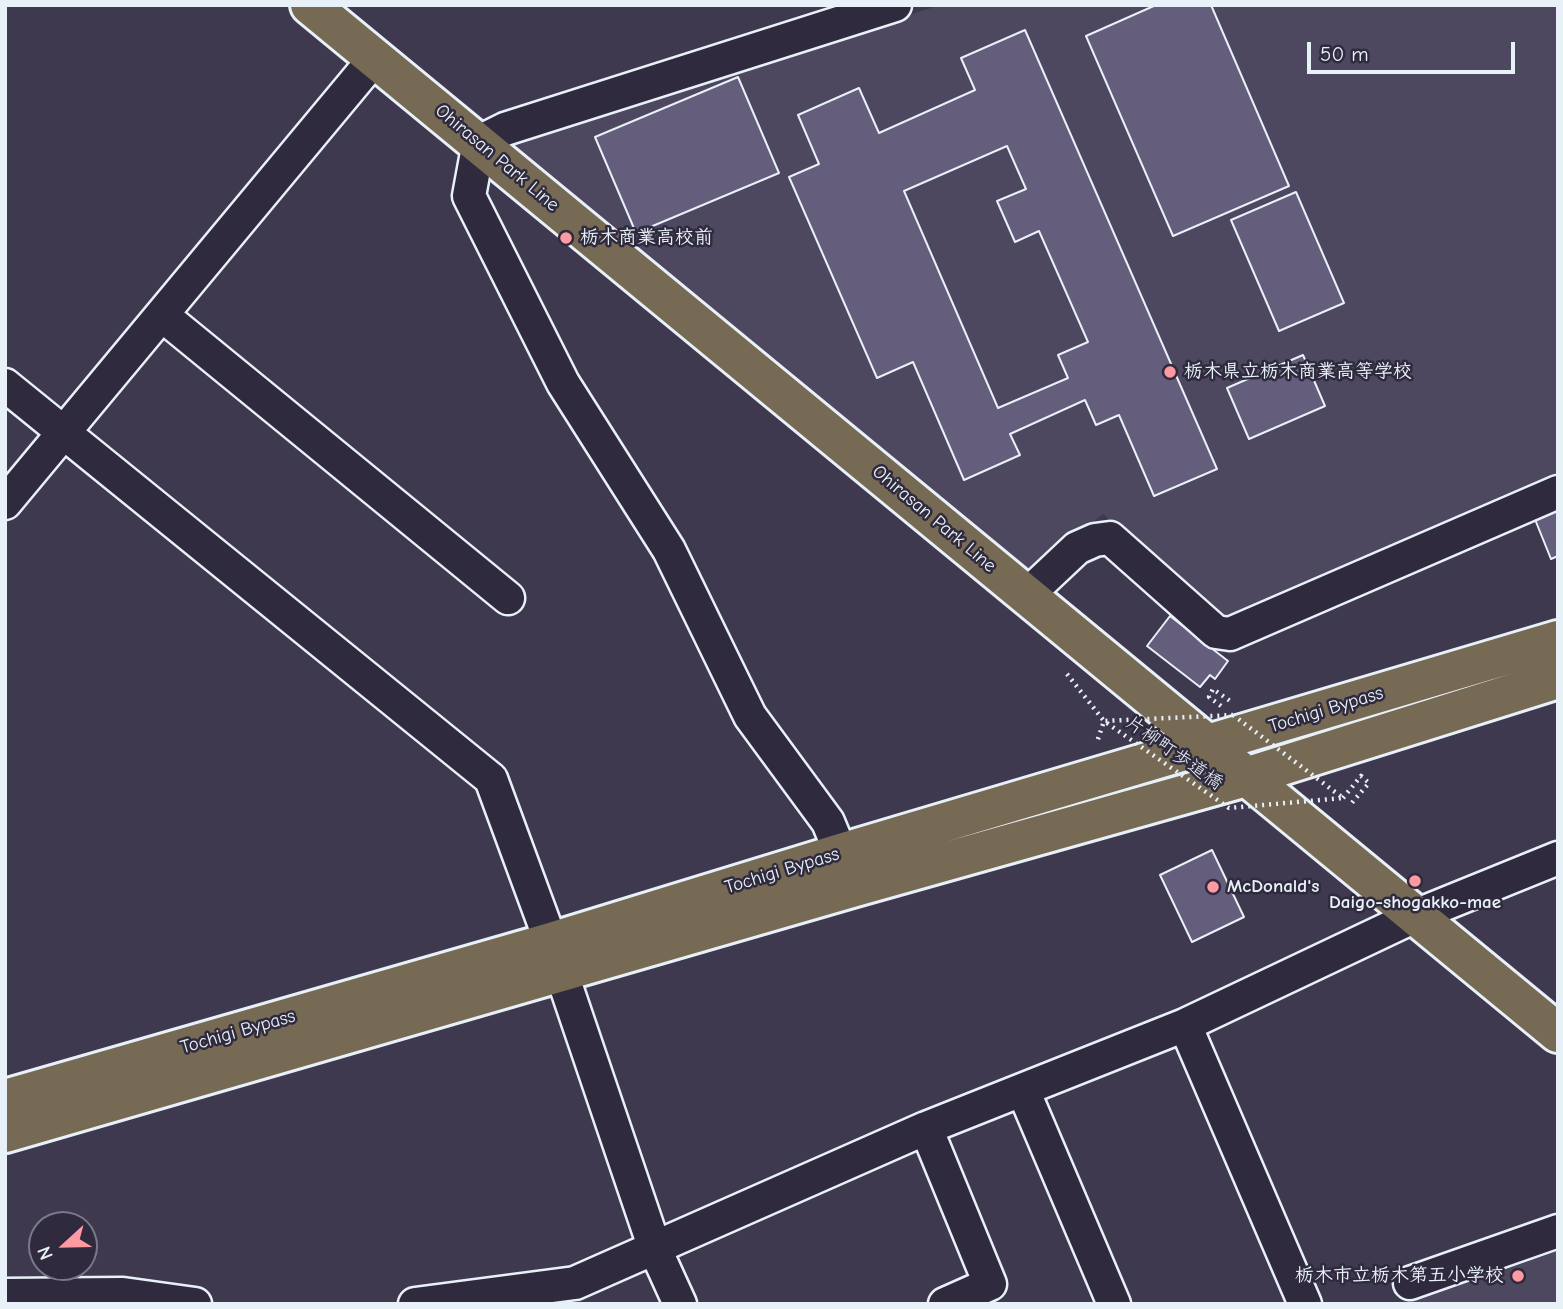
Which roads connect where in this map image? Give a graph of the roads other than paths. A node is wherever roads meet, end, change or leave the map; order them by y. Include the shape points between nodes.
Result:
1 (310, 5) edge
2 (895, 5) edge
3 (851, 12) edge
4 (375, 58) junction
5 (479, 142) junction
6 (162, 315) junction
7 (5, 385) edge
8 (63, 433) junction
9 (1558, 492) edge
10 (5, 503) edge
11 (1026, 596) junction
12 (508, 598) dead end
13 (1558, 640) edge
14 (1558, 679) edge
15 (1208, 746) junction
16 (1237, 792) junction
17 (1558, 858) edge
18 (848, 870) junction
19 (1415, 916) junction
20 (556, 958) junction
21 (1185, 1025) junction
22 (1558, 1033) edge
23 (1023, 1090) junction
24 (5, 1099) edge
25 (926, 1128) junction
26 (5, 1133) edge
27 (1558, 1231) edge
28 (655, 1249) junction
29 (1410, 1283) dead end
30 (5, 1294) edge
31 (994, 1294) edge
32 (195, 1304) edge
33 (415, 1304) edge
34 (680, 1304) edge
35 (946, 1304) edge
36 (1114, 1304) edge
37 (1305, 1304) edge

1 - 4 main road, Ohirasan Park Line
2 - 3 street
3 - 5 street via 505,129
4 - 5 main road, Ohirasan Park Line
4 - 6 street
5 - 11 main road, Ohirasan Park Line
5 - 18 street via 469,195 563,383 669,550 750,716 828,822
6 - 8 street
6 - 12 street
7 - 8 street
8 - 10 street
8 - 20 street via 491,779
9 - 11 street via 1230,634 1216,632 1110,538 1077,548
11 - 15 main road, Ohirasan Park Line
13 - 15 main road, Tochigi Bypass
14 - 16 main road, Tochigi Bypass
15 - 16 main road, Ohirasan Park Line
15 - 18 main road, Tochigi Bypass
16 - 18 main road, Tochigi Bypass
16 - 19 main road, Ohirasan Park Line
17 - 19 street
18 - 20 main road, Tochigi Bypass
19 - 21 street
19 - 22 main road, Ohirasan Park Line
20 - 24 main road, Tochigi Bypass
20 - 26 main road, Tochigi Bypass
20 - 28 street
21 - 23 street
21 - 37 street
23 - 25 street
23 - 36 street
25 - 28 street
25 - 31 street
27 - 29 street
28 - 33 street via 575,1283
28 - 34 street
30 - 32 street via 123,1294
31 - 35 street

